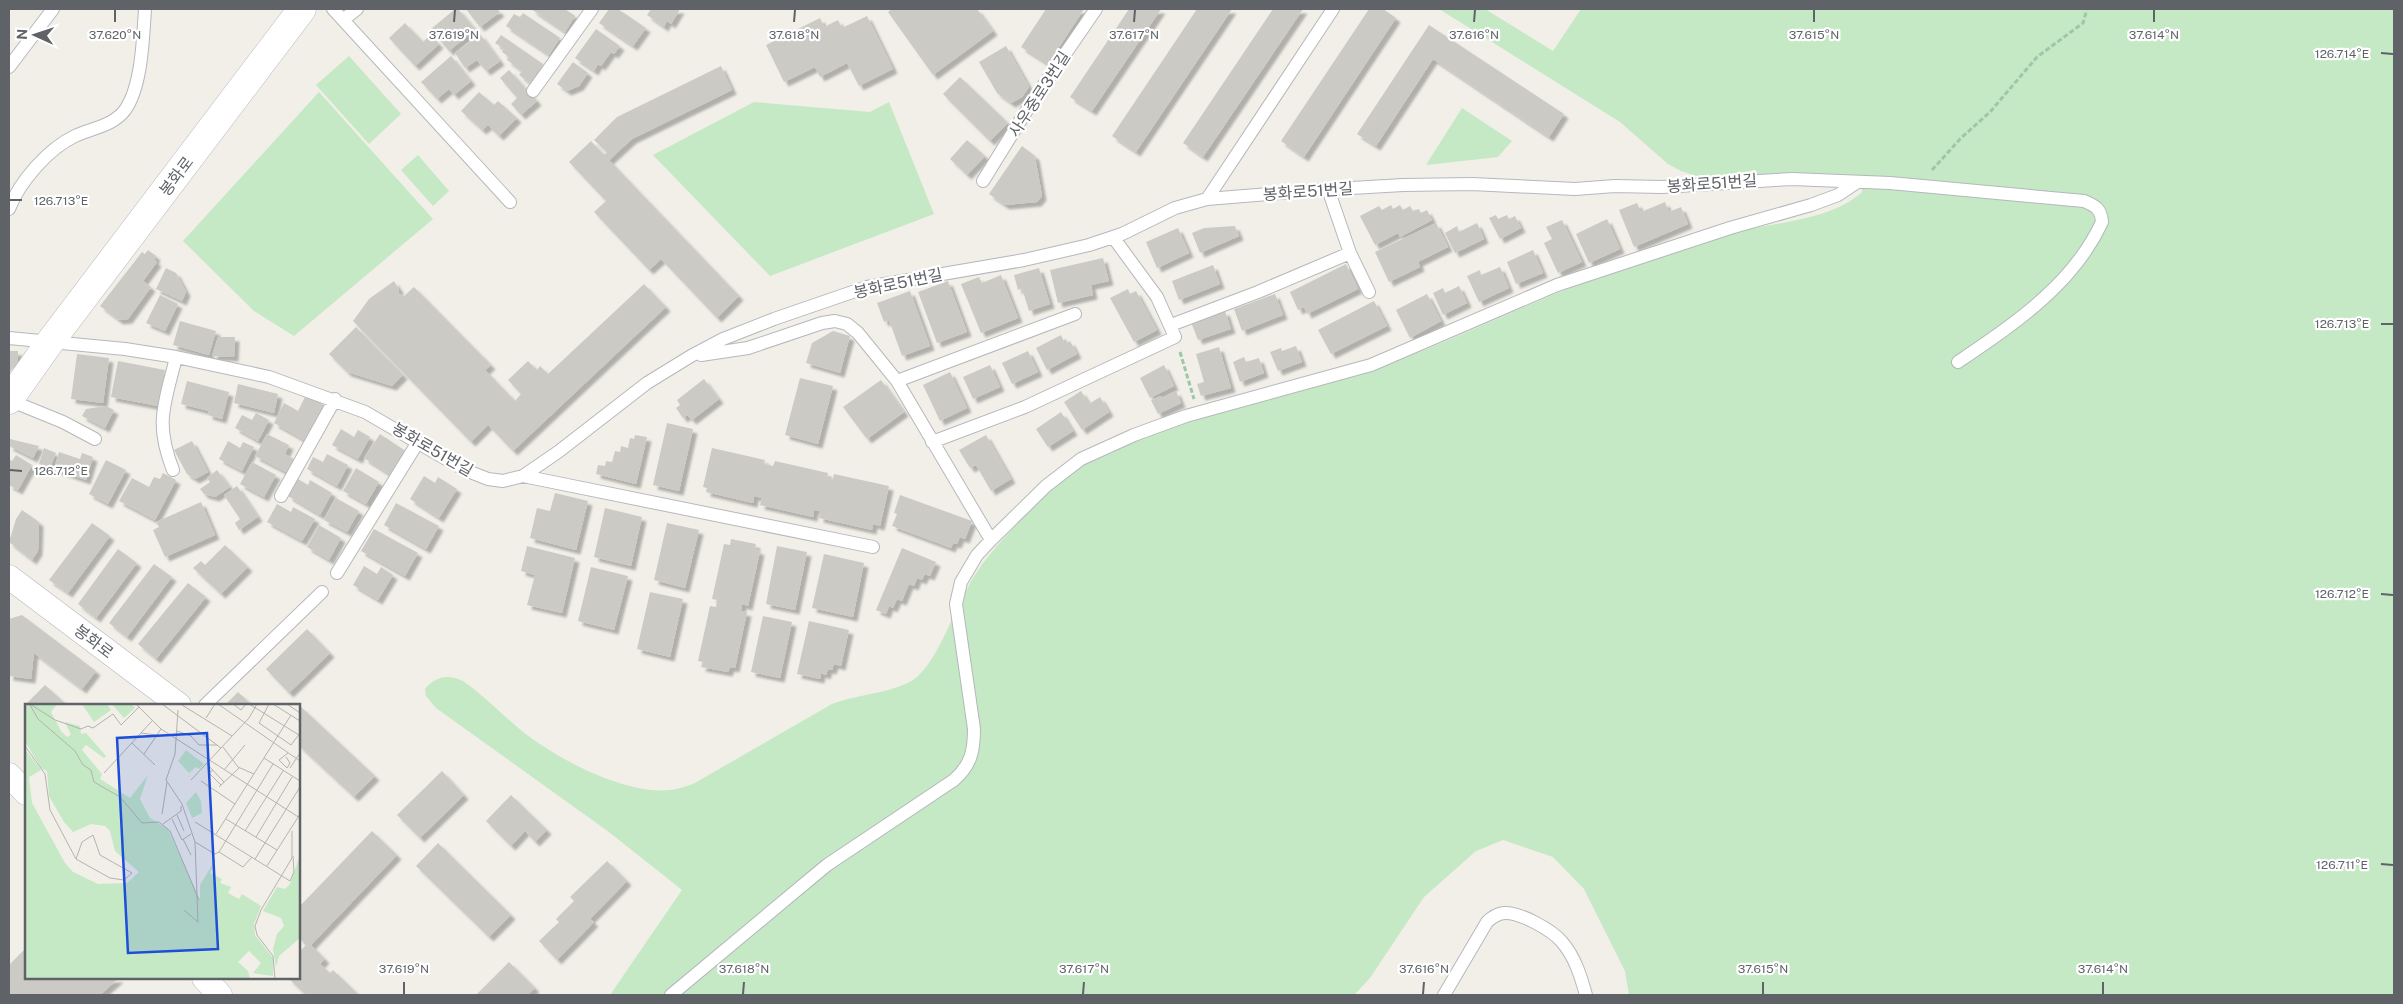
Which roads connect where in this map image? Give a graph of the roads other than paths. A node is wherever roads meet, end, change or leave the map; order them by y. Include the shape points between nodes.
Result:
1 (53, 9) edge
2 (145, 9) edge
3 (302, 9) edge
4 (334, 9) edge
5 (356, 9) edge
6 (592, 9) edge
7 (1096, 9) edge
8 (1334, 9) edge
9 (344, 19) junction
10 (9, 67) edge
11 (533, 91) dead end
12 (983, 181) dead end
13 (1856, 183) junction
14 (1328, 189) junction
15 (1207, 199) junction
16 (510, 202) dead end
17 (9, 209) edge
18 (1113, 237) junction
19 (1350, 252) junction
20 (1369, 292) dead end
21 (1075, 314) dead end
22 (1173, 331) junction
23 (9, 338) edge
24 (50, 342) junction
25 (691, 356) junction
26 (176, 357) junction
27 (1958, 362) dead end
28 (898, 381) junction
29 (336, 399) junction
30 (9, 400) edge
31 (95, 439) dead end
32 (418, 442) junction
33 (932, 442) junction
34 (174, 470) dead end
35 (523, 476) junction
36 (281, 496) dead end
37 (991, 540) junction
38 (874, 547) dead end
39 (337, 573) dead end
40 (9, 577) edge
41 (322, 592) dead end
42 (177, 704) edge
43 (206, 704) edge
44 (9, 775) edge
45 (25, 792) edge
46 (205, 979) edge
47 (220, 995) edge
48 (671, 995) edge
49 (1444, 995) edge
50 (1586, 995) edge

1 - 10 lane
2 - 17 lane via 135,84 126,108 115,120 75,136 53,152 25,180
3 - 24 street, 봉화로
4 - 9 lane
5 - 9 lane
6 - 11 lane
7 - 12 lane, 사우중로3번길
8 - 15 lane
9 - 16 lane
13 - 14 lane, 봉화로51번길 via 1792,179 1662,188 1556,189 1472,184
13 - 27 lane, 봉화로51번길 via 2084,201 2102,213 2098,231 2045,298 2021,319
13 - 37 lane via 1838,195 1811,205 1557,285 1371,365 1199,413 1134,435 1081,459 1046,486
14 - 15 lane, 봉화로51번길
14 - 19 lane
15 - 18 lane, 봉화로51번길 via 1175,208
18 - 22 lane via 1157,297
18 - 25 lane, 봉화로51번길 via 1050,255 868,287 774,319
19 - 20 lane
19 - 22 lane
21 - 28 lane
22 - 33 lane via 1025,407
23 - 24 lane
24 - 26 lane, 봉화로51번길
24 - 30 street, 봉화로
25 - 28 lane, 봉화로51번길 via 748,348 835,321 848,324 858,333
25 - 35 lane, 봉화로51번길 via 647,383
26 - 29 lane, 봉화로51번길 via 269,377
26 - 34 lane via 162,421 164,447
28 - 33 lane, 봉화로51번길
29 - 32 lane, 봉화로51번길
29 - 36 lane
30 - 31 lane, 봉화로 via 55,418
32 - 35 lane, 봉화로51번길 via 465,470 488,479 503,481
32 - 39 lane
33 - 37 lane, 봉화로51번길
35 - 38 lane
37 - 48 lane via 966,570 957,598 974,729 971,760 964,771 821,869
40 - 42 street, 봉화로
41 - 43 lane
44 - 45 street
46 - 47 street
49 - 50 lane via 1487,922 1494,915 1504,913 1514,914 1554,933 1564,943 1574,960

